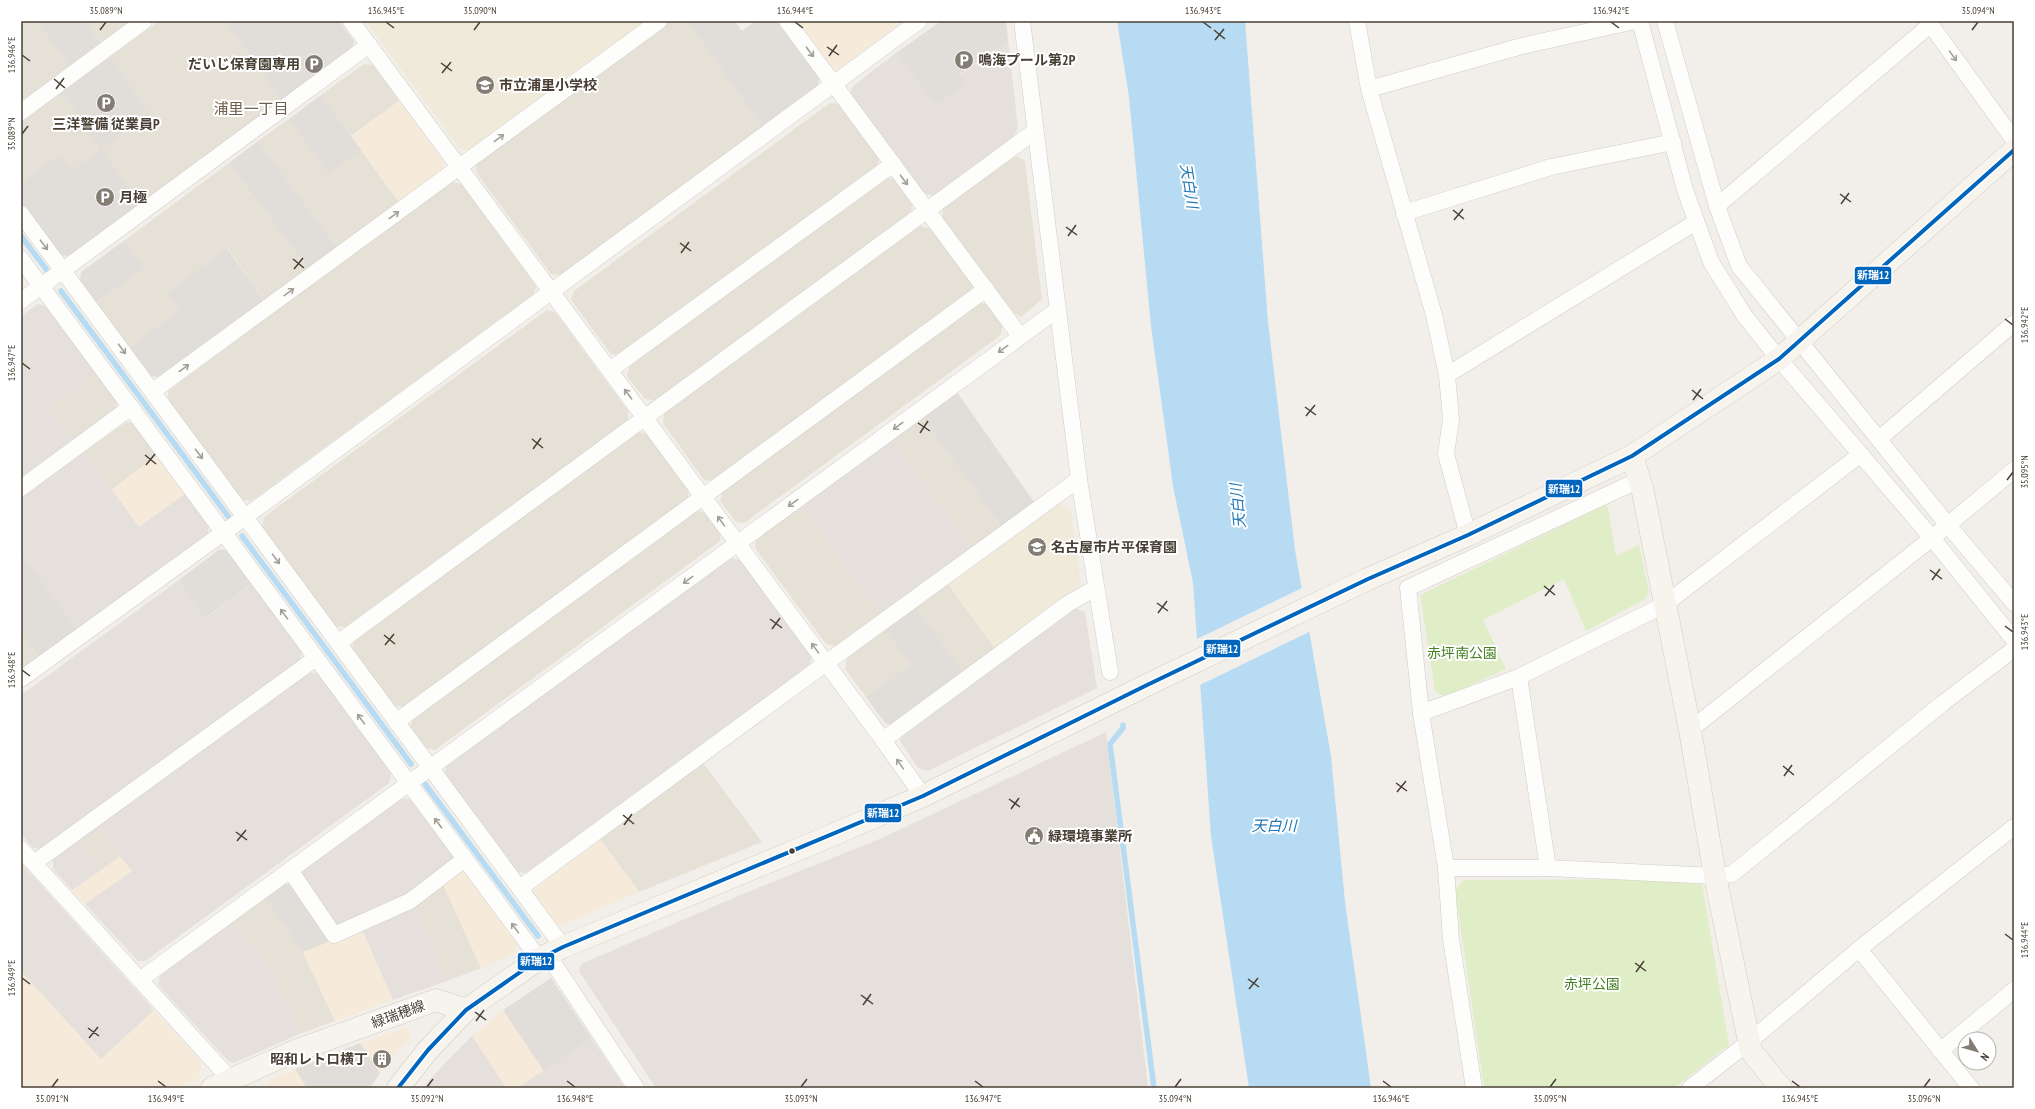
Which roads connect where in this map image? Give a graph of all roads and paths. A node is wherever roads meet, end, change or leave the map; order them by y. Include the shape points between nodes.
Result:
1 (144, 21) edge
2 (351, 21) edge
3 (659, 21) edge
4 (787, 21) edge
5 (919, 21) edge
6 (1022, 21) edge
7 (1357, 21) edge
8 (1635, 21) edge
9 (1640, 21) edge
10 (1665, 21) edge
11 (1929, 23) edge
12 (369, 45) junction
13 (834, 85) junction
14 (1369, 89) junction
15 (21, 112) edge
16 (1035, 132) junction
17 (2014, 140) edge
18 (1673, 142) junction
19 (2014, 150) edge
20 (893, 164) junction
21 (460, 167) junction
22 (1716, 206) junction
23 (927, 210) junction
24 (1404, 213) junction
25 (21, 214) edge
26 (1696, 222) junction
27 (21, 259) edge
28 (63, 270) junction
29 (42, 286) junction
30 (986, 289) junction
31 (552, 290) junction
32 (21, 302) edge
33 (1057, 310) junction
34 (2014, 323) edge
35 (1020, 336) junction
36 (1800, 341) junction
37 (1779, 359) junction
38 (610, 370) junction
39 (1447, 375) junction
40 (153, 391) junction
41 (131, 407) junction
42 (645, 417) junction
43 (1879, 439) junction
44 (1861, 454) junction
45 (1632, 456) junction
46 (2014, 470) edge
47 (1079, 479) junction
48 (1639, 480) junction
49 (21, 488) edge
50 (703, 496) junction
51 (246, 517) junction
52 (1947, 524) junction
53 (224, 532) junction
54 (1468, 535) junction
55 (1932, 538) junction
56 (738, 543) junction
57 (1096, 588) junction
58 (2014, 603) edge
59 (1664, 605) junction
60 (2014, 640) edge
61 (338, 643) junction
62 (2014, 649) edge
63 (316, 658) junction
64 (826, 663) junction
65 (1110, 672) dead end
66 (1519, 676) junction
67 (21, 679) edge
68 (1421, 713) junction
69 (396, 722) junction
70 (1690, 730) junction
71 (883, 740) junction
72 (430, 767) junction
73 (408, 783) junction
74 (923, 796) junction
75 (2014, 827) edge
76 (21, 849) edge
77 (465, 860) junction
78 (34, 863) junction
79 (1446, 868) junction
80 (1548, 868) junction
81 (290, 870) junction
82 (1715, 876) junction
83 (520, 888) junction
84 (1859, 949) junction
85 (550, 954) junction
86 (141, 979) junction
87 (2014, 990) edge
88 (466, 1010) junction
89 (1750, 1041) junction
90 (1940, 1051) junction
91 (221, 1084) edge
92 (398, 1088) edge
93 (636, 1088) edge
94 (1474, 1088) edge
95 (1690, 1088) edge
96 (1781, 1088) edge
97 (1971, 1088) edge

1 - 15 street
2 - 12 street
21 -> 3 street
4 -> 13 street
5 - 13 street
6 - 16 street
7 - 14 street
8 - 14 street via 1522,46
9 - 18 street
10 - 22 street
11 -> 17 street
11 - 22 street
12 - 21 street
12 - 28 street
13 - 20 street
13 - 31 street
14 - 24 street
16 - 23 street
16 - 33 street
18 - 24 street via 1552,167
18 - 26 street
19 - 36 main road
20 -> 23 street
20 - 38 street
21 - 31 street
40 -> 21 street
22 - 36 street via 1739,266
23 - 30 street
23 - 42 street
24 - 39 street via 1434,315
25 -> 28 street
26 - 37 street via 1712,262 1744,315
26 - 39 street
27 - 29 street
28 - 29 street
28 -> 40 street
29 - 32 street
29 - 41 street
30 - 35 street
30 - 50 street
31 - 38 street
31 - 51 street
33 - 35 street
33 - 47 street
34 - 43 street
35 -> 56 street
36 - 37 main road
36 - 43 street
37 - 44 street
37 - 45 main road
42 -> 38 street
39 - 54 street via 1450,419 1446,454
40 -> 51 street
41 - 49 street
41 - 53 street
42 - 50 street
42 - 61 street
43 - 52 street
44 - 55 street
44 - 59 street
45 - 48 main road
45 - 54 main road
46 - 52 street
47 - 57 street
47 - 64 street
48 - 59 main road via 1644,492
48 - 68 street via 1408,588
56 -> 50 street
50 - 69 street
51 - 53 street
51 -> 61 street
52 - 55 street
52 - 58 street
63 -> 53 street
53 - 67 street
54 - 74 main road via 1151,683
55 - 60 street
55 - 70 street
64 -> 56 street
56 -> 72 street
57 - 65 street
57 - 71 street via 1069,603
59 - 66 street
59 - 70 main road
61 - 69 street
62 - 82 street via 1943,703 1732,874
73 -> 63 street
63 - 78 street
64 - 71 street
64 - 83 street
66 - 68 street
66 - 80 street
68 - 79 street
69 - 72 street
70 - 82 main road
74 -> 71 street
72 - 73 street
72 - 83 street
77 -> 73 street
73 - 81 street
74 - 85 main road
75 - 84 street
76 - 78 street
77 - 81 street via 410,901 334,935
85 -> 77 street
78 - 86 street
79 - 80 street
79 - 94 street via 1451,939
80 - 82 street
81 - 86 street
82 - 89 main road
83 - 85 street
84 - 89 street
84 - 90 street
85 - 88 main road
85 - 93 street
86 - 91 street
87 - 90 street
88 - 91 main road, 緑瑞穂線 via 436,1000 295,1051
88 - 92 main road via 428,1050
89 - 95 street
89 - 96 main road via 1751,1051
90 - 97 street

